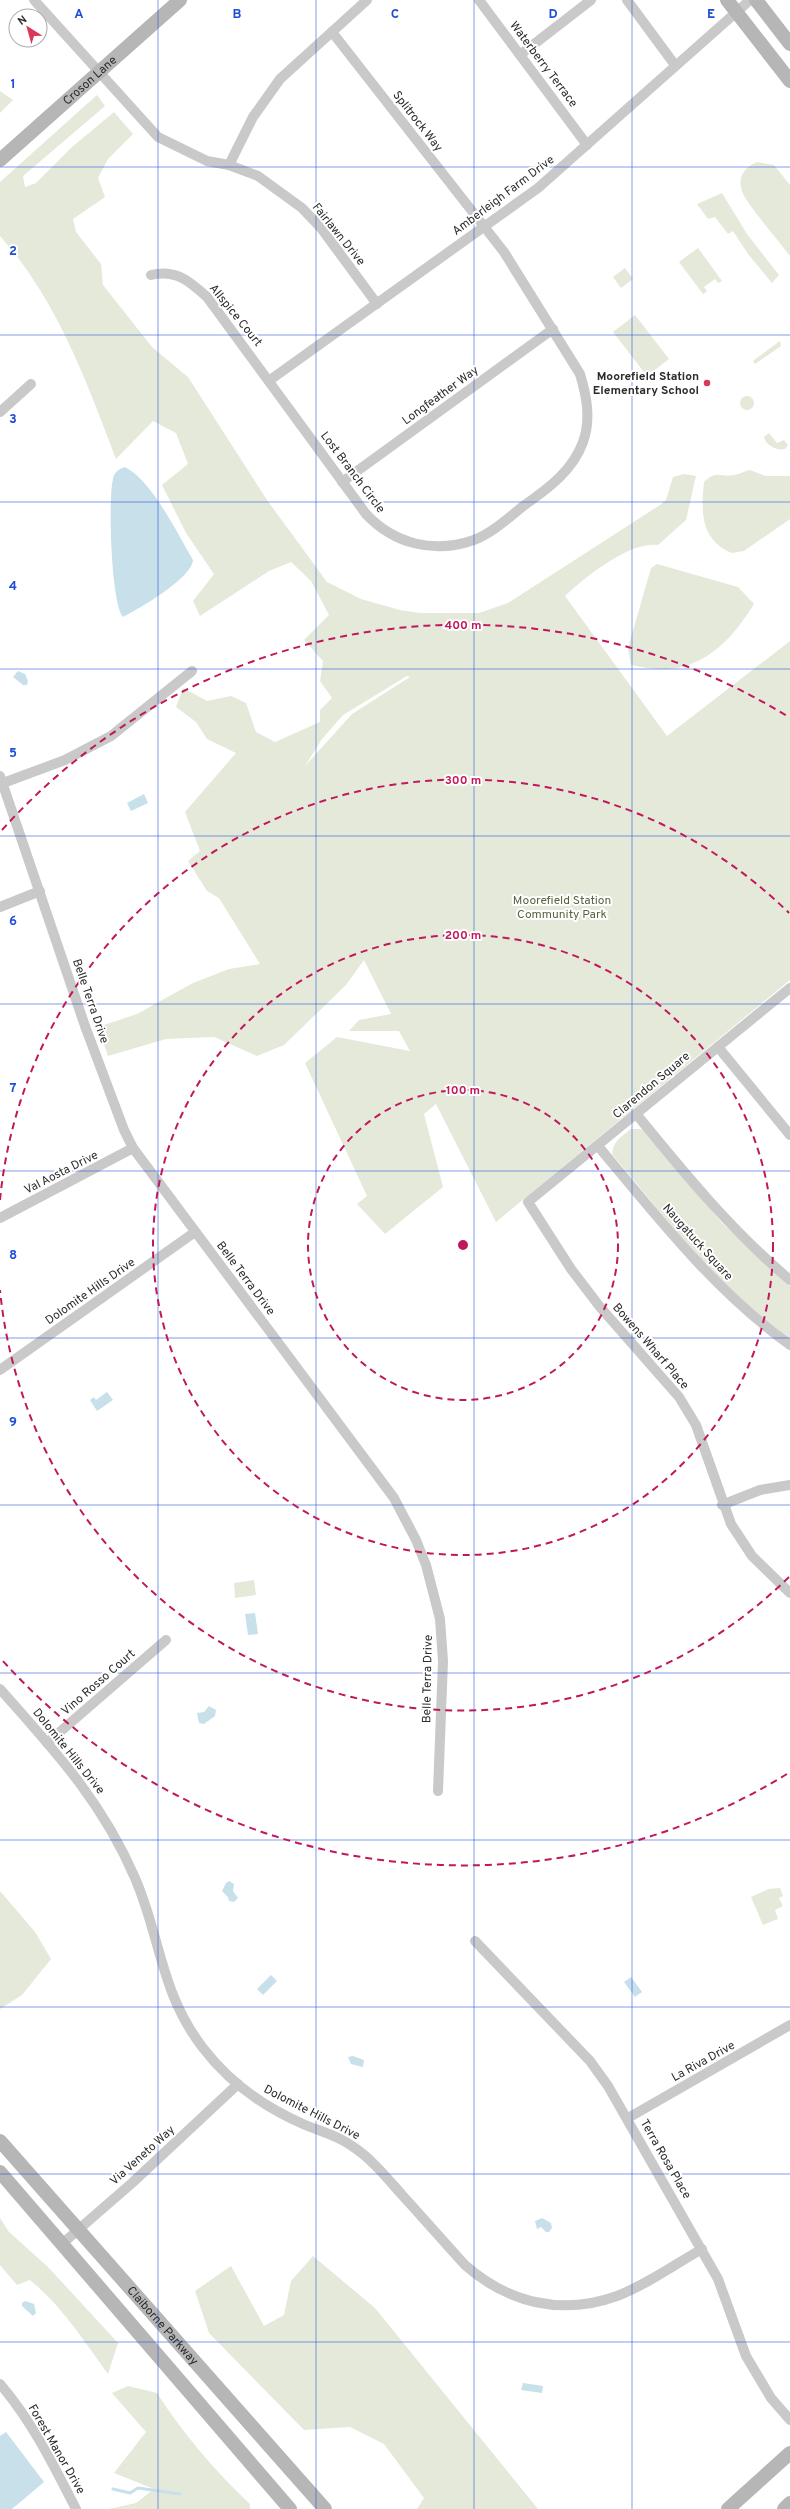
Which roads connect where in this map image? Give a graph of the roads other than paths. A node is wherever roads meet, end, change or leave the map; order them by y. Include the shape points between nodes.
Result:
1 (34, 0) edge
2 (180, 0) edge
3 (367, 0) edge
4 (479, 0) edge
5 (591, 0) edge
6 (627, 0) edge
7 (727, 0) edge
8 (750, 0) edge
9 (756, 0) edge
10 (737, 12) junction
11 (332, 32) junction
12 (790, 44) edge
13 (520, 55) junction
14 (675, 65) junction
15 (98, 73) junction
16 (790, 81) edge
17 (587, 145) junction
18 (0, 160) edge
19 (229, 165) junction
20 (484, 226) junction
21 (151, 275) dead end
22 (377, 304) junction
23 (553, 329) junction
24 (270, 380) junction
25 (31, 384) dead end
26 (0, 412) edge
27 (342, 482) junction
28 (192, 671) dead end
29 (1, 779) edge
30 (40, 891) junction
31 (0, 907) edge
32 (790, 988) edge
33 (718, 1047) junction
34 (637, 1114) junction
35 (790, 1135) edge
36 (598, 1146) junction
37 (133, 1148) junction
38 (528, 1202) joint
39 (0, 1218) edge
40 (195, 1232) junction
41 (790, 1280) edge
42 (790, 1345) edge
43 (0, 1370) edge
44 (790, 1485) edge
45 (722, 1505) junction
46 (790, 1593) edge
47 (166, 1640) dead end
48 (0, 1688) edge
49 (47, 1743) junction
50 (438, 1791) dead end
51 (475, 1941) dead end
52 (790, 2025) edge
53 (238, 2084) junction
54 (628, 2118) junction
55 (0, 2141) edge
56 (0, 2172) edge
57 (78, 2229) junction
58 (63, 2243) junction
59 (702, 2249) junction
60 (0, 2384) edge
61 (790, 2420) edge
62 (790, 2453) edge
63 (790, 2503) edge
64 (76, 2509) edge
65 (290, 2509) edge
66 (325, 2509) edge
67 (728, 2509) edge
68 (784, 2509) edge

1 - 15 street, Fairlawn Drive
2 - 15 main road, Croson Lane
3 - 11 street
4 - 13 street, Waterberry Terrace
5 - 13 street
6 - 14 street
7 - 10 main road
8 - 10 street, Amberleigh Farm Drive
9 - 12 main road
10 - 14 street, Amberleigh Farm Drive
10 - 16 main road
11 - 19 street via 266,95
11 - 20 street, Splitrock Way
13 - 17 street, Waterberry Terrace
14 - 17 street, Amberleigh Farm Drive
15 - 18 main road, Croson Lane
15 - 19 street, Fairlawn Drive via 158,137 208,161
17 - 20 street, Amberleigh Farm Drive via 538,188
19 - 22 street, Fairlawn Drive via 258,176 302,208 321,228
20 - 22 street, Amberleigh Farm Drive
20 - 23 street, Lost Branch Circle via 504,252
21 - 24 street, Allspice Court via 163,272 180,275 207,296
22 - 24 street, Amberleigh Farm Drive
23 - 27 street, Longfeather Way
23 - 27 street, Lost Branch Circle via 580,374 585,391 588,415 583,443 574,460 552,485 491,530 474,540 451,546 427,546 401,540 374,522
24 - 27 street, Lost Branch Circle
25 - 26 street
28 - 29 street via 111,736 65,760
29 - 30 street, Belle Terra Drive
30 - 31 street
30 - 37 street, Belle Terra Drive via 85,1026
32 - 33 street, Clarendon Square
33 - 34 street, Clarendon Square
33 - 35 street
34 - 36 street, Clarendon Square
34 - 41 street via 715,1209 755,1250
36 - 38 street, Clarendon Square
36 - 42 street, Naugatuck Square via 695,1261 741,1306
37 - 39 street, Val Aosta Drive
37 - 40 street, Belle Terra Drive
38 - 45 street, Bowens Wharf Place via 591,1294 632,1344 668,1382 689,1411
40 - 43 street, Dolomite Hills Drive
40 - 50 street, Belle Terra Drive via 394,1498 416,1540 426,1565 440,1619 443,1661
44 - 45 street via 760,1490
45 - 46 street, Bowens Wharf Place via 749,1552
47 - 49 street, Vino Rosso Court
48 - 49 street, Dolomite Hills Drive
49 - 53 street, Dolomite Hills Drive via 90,1794 124,1852 147,1912 169,1990 180,2013 203,2048
51 - 54 street, Terra Rosa Place via 590,2062
52 - 54 street, La Riva Drive
53 - 57 street, Via Veneto Way via 132,2183
53 - 59 street, Dolomite Hills Drive via 281,2113 333,2135 367,2157 465,2265 494,2288 512,2296 550,2305 567,2306 601,2301 634,2288
54 - 59 street, Terra Rosa Place
55 - 57 main road, Claiborne Parkway
56 - 58 main road, Claiborne Parkway
57 - 58 street, Via Veneto Way
57 - 66 main road, Claiborne Parkway
58 - 65 main road, Claiborne Parkway
59 - 61 street, Terra Rosa Place via 718,2279 746,2356 772,2398
60 - 64 street, Forest Manor Drive via 37,2437
62 - 67 main road
63 - 68 main road

